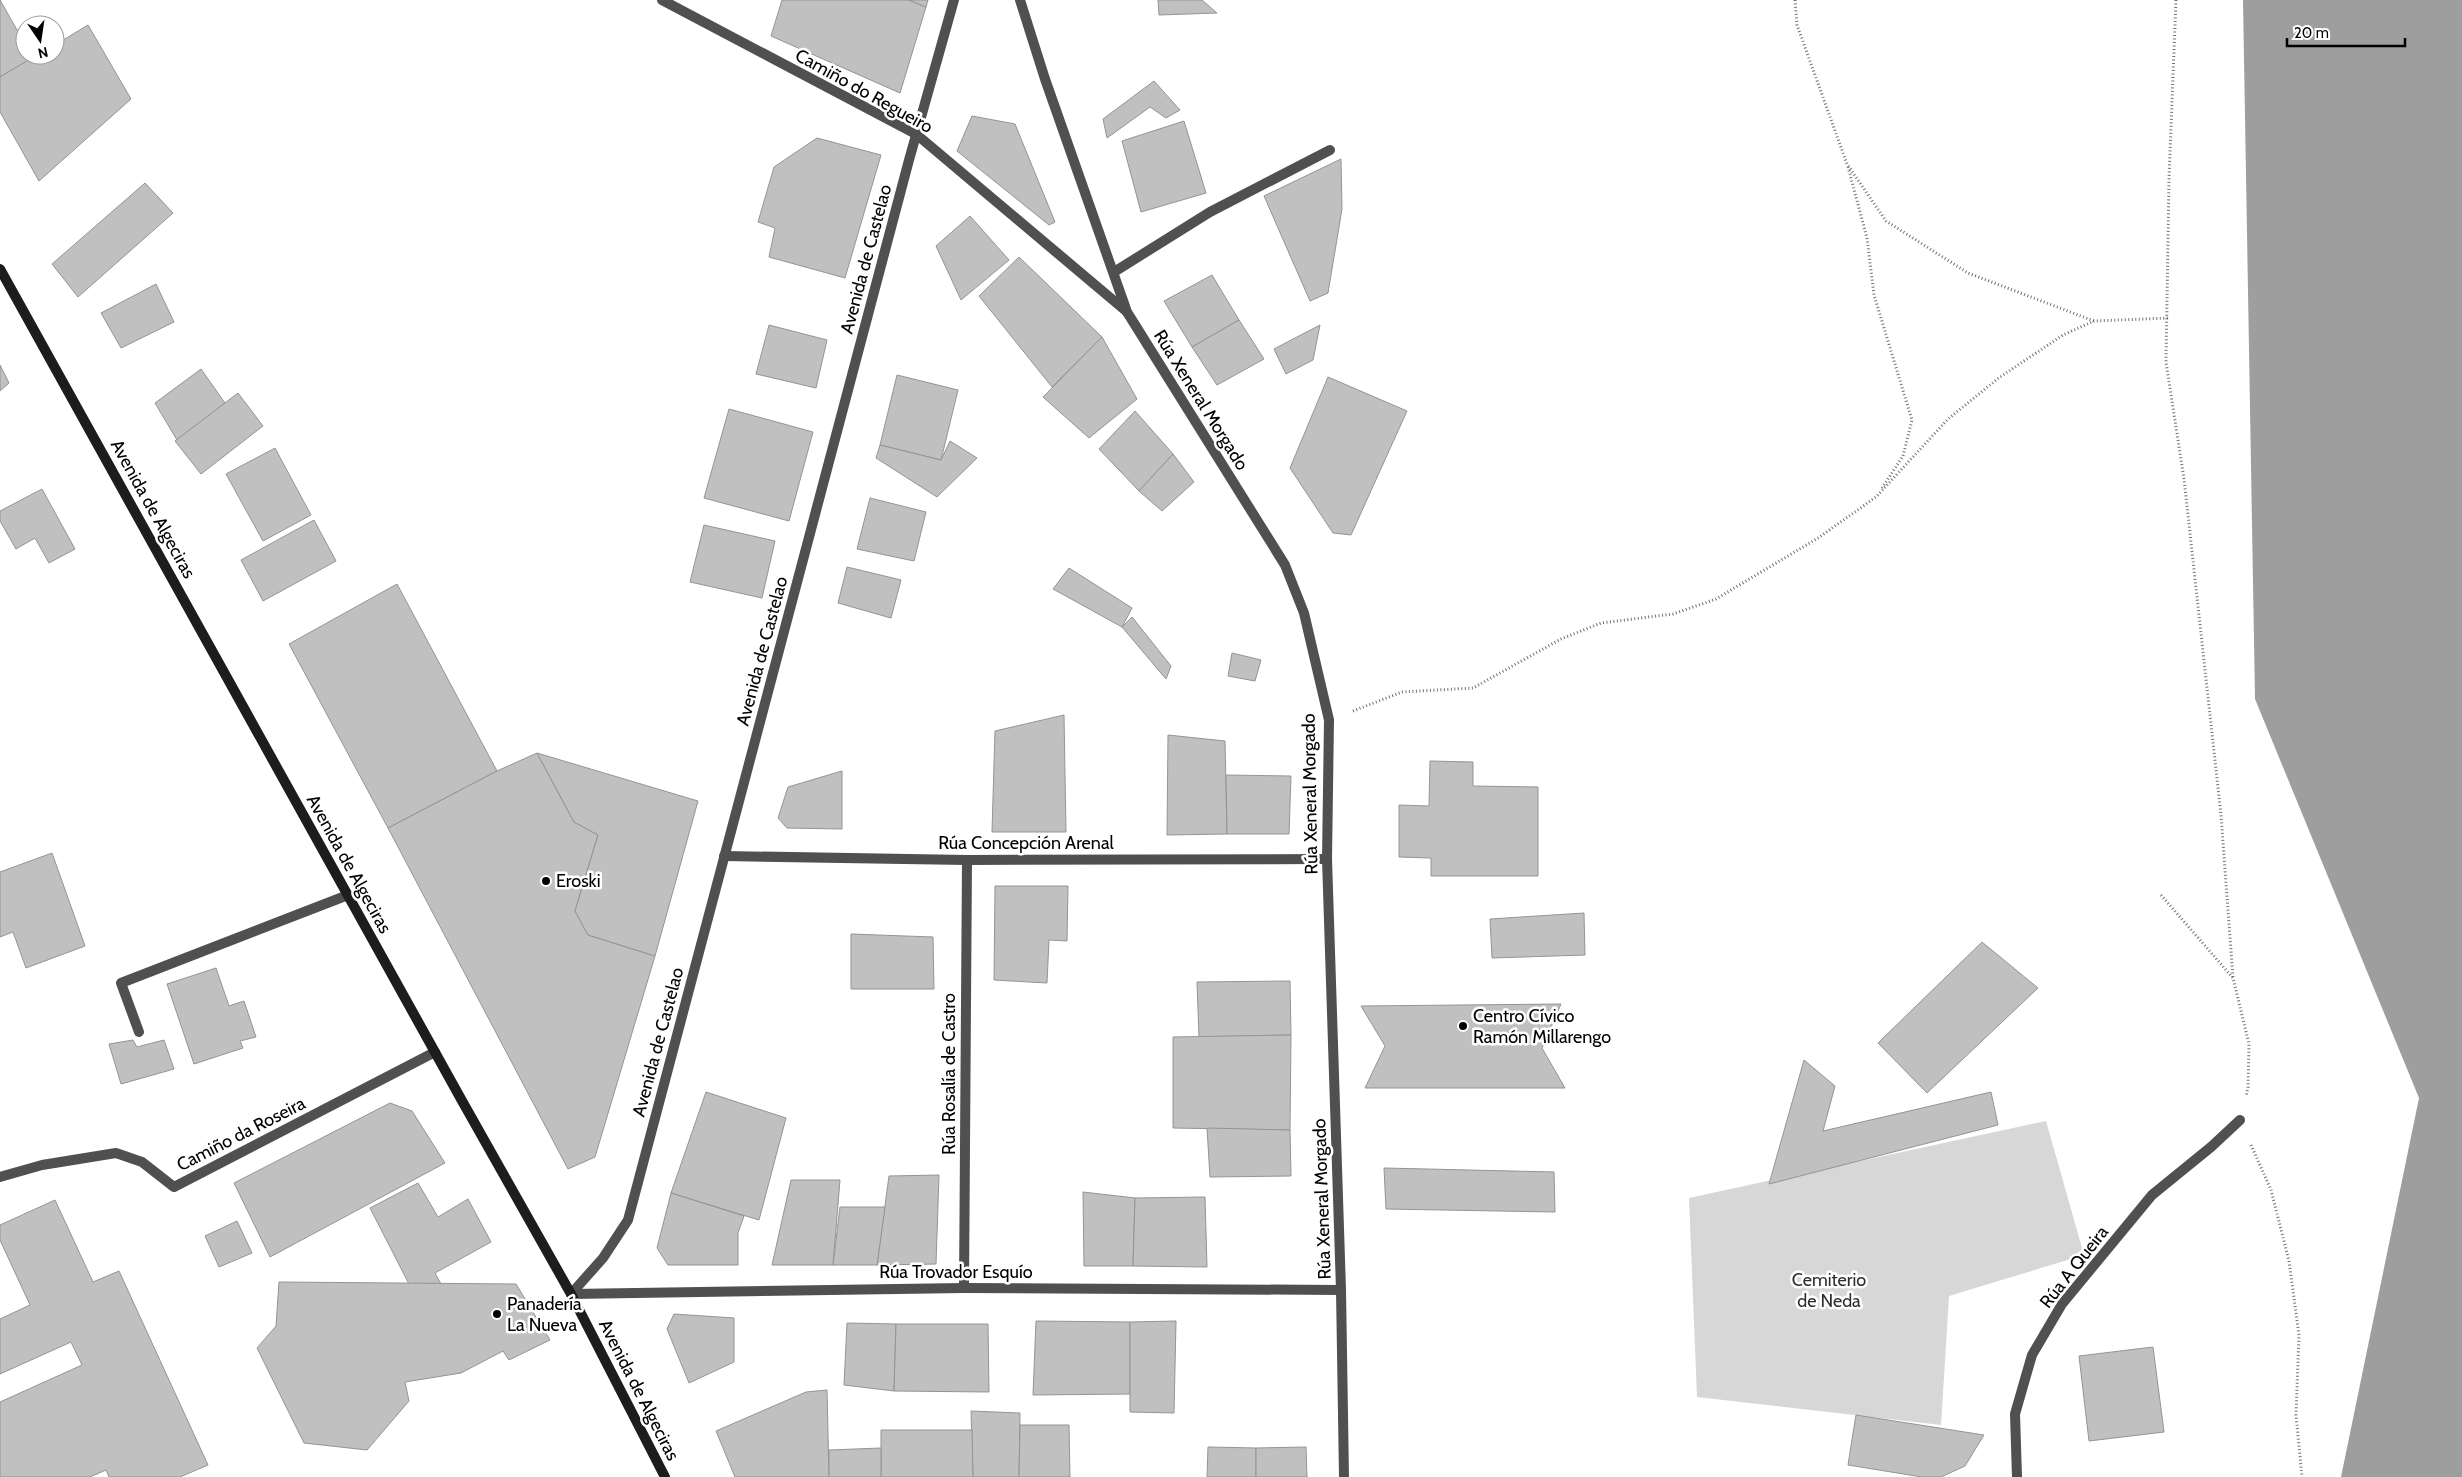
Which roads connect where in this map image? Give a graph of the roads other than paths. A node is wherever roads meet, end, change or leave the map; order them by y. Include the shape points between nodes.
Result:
1 (662, 0) edge
2 (954, 0) edge
3 (1020, 0) edge
4 (916, 134) junction
5 (1330, 150) dead end
6 (0, 269) edge
7 (1114, 272) junction
8 (1127, 312) junction
9 (724, 856) junction
10 (1327, 859) junction
11 (967, 860) junction
12 (348, 895) junction
13 (139, 1032) dead end
14 (435, 1052) junction
15 (2240, 1120) road end
16 (0, 1177) edge
17 (964, 1288) junction
18 (1341, 1290) junction
19 (571, 1294) junction
20 (665, 1477) edge
21 (1344, 1477) edge
22 (2017, 1477) edge

1 - 4 street, Camiño do Regueiro
2 - 4 street, Avenida de Castelao
3 - 7 street, Rúa Xeneral Morgado
4 - 8 street, Camiño do Regueiro
4 - 9 street, Avenida de Castelao
5 - 7 street via 1210,212
6 - 12 main road, Avenida de Algeciras
7 - 8 street, Rúa Xeneral Morgado
8 - 10 street, Rúa Xeneral Morgado via 1285,564 1304,613 1329,720
9 - 11 street, Rúa Concepción Arenal
9 - 19 street, Avenida de Castelao via 628,1220 603,1258
10 - 11 street, Rúa Concepción Arenal
10 - 18 street, Rúa Xeneral Morgado
11 - 17 street, Rúa Rosalía de Castro
12 - 13 street via 121,984
12 - 14 main road, Avenida de Algeciras
14 - 16 street, Camiño da Roseira via 174,1187 142,1162 116,1153 42,1165
14 - 19 main road, Avenida de Algeciras
15 - 22 street, Rúa A Queira via 2152,1195 2062,1304 2032,1355 2015,1414
17 - 18 street, Rúa Trovador Esquío
17 - 19 street, Rúa Trovador Esquío
18 - 21 street, Rúa Xeneral Morgado
19 - 20 main road, Avenida de Algeciras

